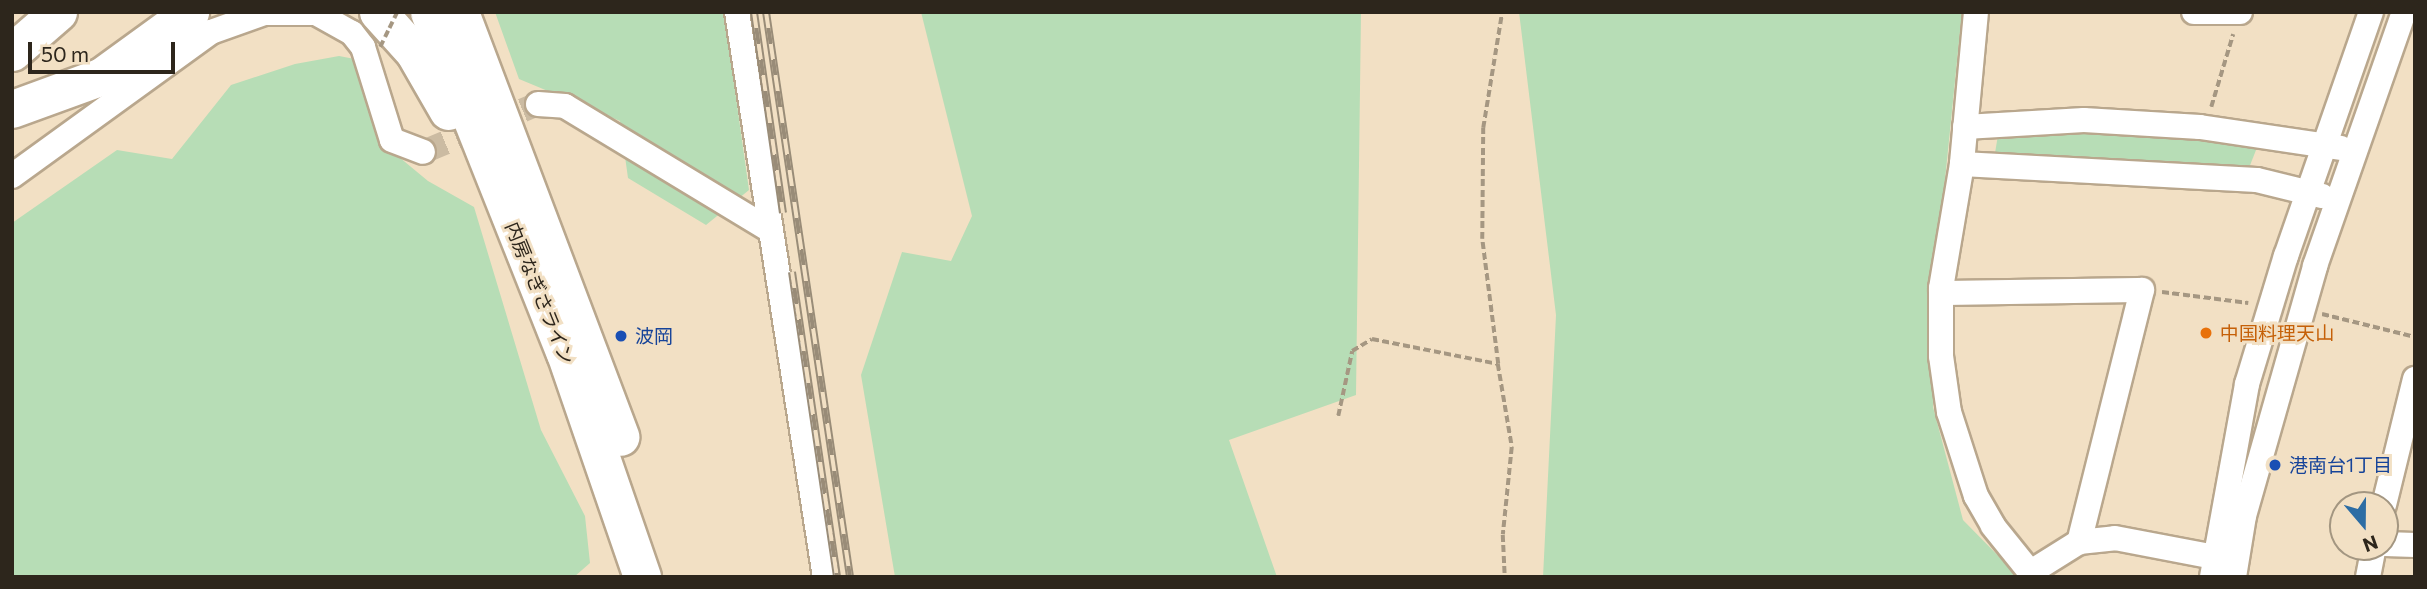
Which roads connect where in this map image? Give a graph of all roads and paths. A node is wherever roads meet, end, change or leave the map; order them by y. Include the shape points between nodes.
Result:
1 (58, 12) edge
2 (190, 12) edge
3 (397, 12) edge
4 (429, 12) edge
5 (460, 12) edge
6 (737, 12) edge
7 (1502, 12) edge
8 (1976, 12) edge
9 (2194, 12) edge
10 (2371, 12) edge
11 (2404, 12) edge
12 (2239, 14) edge
13 (379, 30) edge
14 (12, 51) edge
15 (538, 104) tunnel mouth
16 (12, 109) edge
17 (2209, 113) dead end
18 (1965, 127) junction
19 (2324, 145) junction
20 (2356, 150) junction
21 (423, 152) dead end
22 (1962, 164) junction
23 (12, 176) edge
24 (498, 192) junction
25 (2309, 192) junction
26 (2340, 201) junction
27 (770, 230) junction
28 (2142, 290) junction
29 (1941, 293) junction
30 (2257, 304) dead end
31 (2320, 314) dead end
32 (2415, 337) edge
33 (1498, 364) junction
34 (2415, 379) edge
35 (1338, 416) dead end
36 (2407, 440) edge
37 (2389, 491) edge
38 (2079, 542) junction
39 (2213, 567) edge
40 (2032, 575) edge
41 (642, 577) edge
42 (668, 577) edge
43 (825, 577) edge
44 (1504, 577) edge
45 (2234, 577) edge

1 - 14 highway
2 - 16 highway via 102,76
3 - 13 path, bridge
4 - 24 highway, 内房なぎさライン
5 - 42 highway, 内房なぎさライン via 594,357
6 - 27 street
7 - 33 path via 1483,156 1482,239
8 - 18 street
9 - 12 street
10 - 19 street
11 - 20 street
12 - 17 path
13 - 24 highway via 414,52
15 - 27 street via 565,106
18 - 19 street via 2084,120 2200,127
18 - 22 street
19 - 20 street
19 - 25 street
20 - 26 street
21 - 23 street via 392,140 363,47 352,33 316,13 264,12 211,32
22 - 25 street via 2257,180
22 - 29 street
24 - 41 highway, 内房なぎさライン via 565,353
25 - 26 street
25 - 39 street via 2247,384
26 - 45 street via 2274,406 2244,516
27 - 43 street
28 - 29 street
28 - 30 path
28 - 38 street
29 - 40 street via 1941,356 1961,460 1993,526
31 - 32 path
33 - 35 path via 1373,339 1352,351
33 - 44 path via 1512,447 1503,535
34 - 36 street
36 - 37 street
38 - 39 street via 2115,538
38 - 40 street

